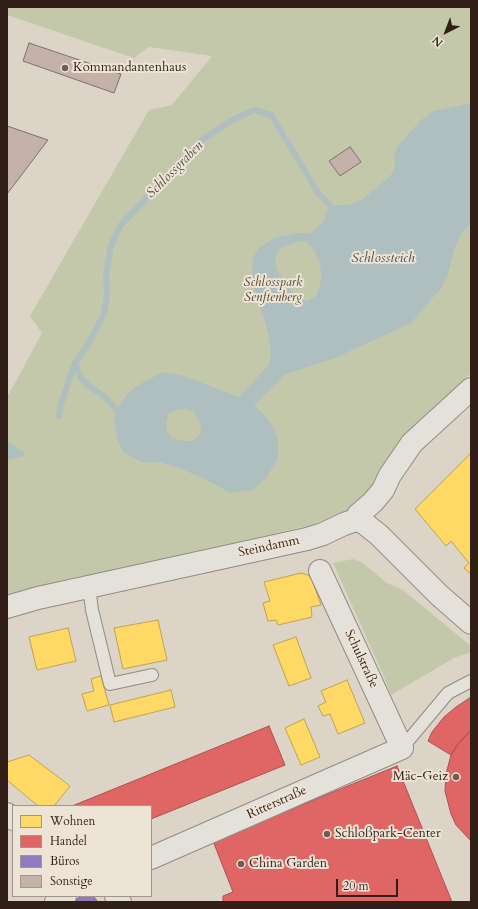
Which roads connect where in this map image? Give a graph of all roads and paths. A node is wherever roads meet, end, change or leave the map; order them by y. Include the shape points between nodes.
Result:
1 (471, 389) edge
2 (356, 520) junction
3 (320, 570) dead end
4 (89, 587) junction
5 (7, 607) edge
6 (471, 623) edge
7 (152, 676) dead end
8 (471, 681) edge
9 (402, 748) junction
10 (152, 858) edge

1 - 2 street, Steindamm via 412,443 383,490
2 - 4 street, Steindamm via 307,539
2 - 6 street via 379,535
3 - 9 street, Schulstraße
4 - 5 street, Steindamm
4 - 7 lane via 110,684
8 - 9 lane via 448,693
9 - 10 street, Ritterstraße

